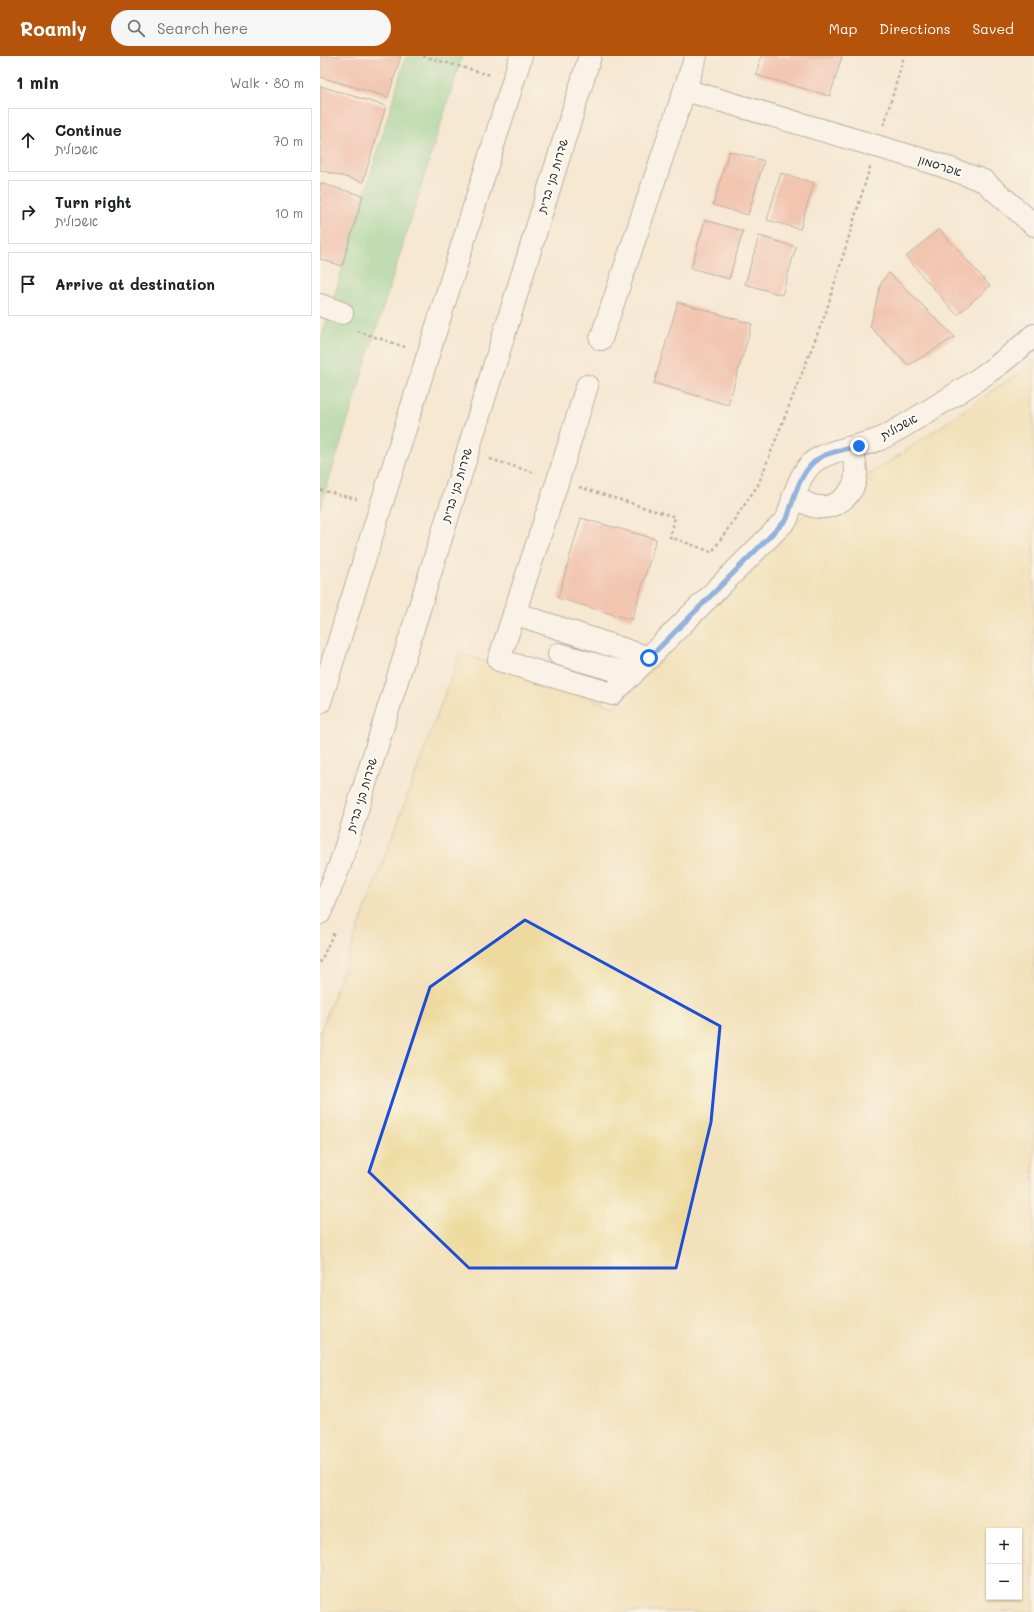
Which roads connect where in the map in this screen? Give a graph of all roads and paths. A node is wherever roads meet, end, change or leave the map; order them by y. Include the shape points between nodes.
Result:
1 (423, 56) edge
2 (521, 56) edge
3 (590, 56) edge
4 (696, 56) edge
5 (904, 56) edge
6 (490, 75) dead end
7 (685, 90) junction
8 (876, 146) junction
9 (1034, 225) edge
10 (320, 305) edge
11 (342, 313) joint
12 (1034, 335) edge
13 (601, 339) dead end
14 (405, 347) dead end
15 (587, 386) dead end
16 (852, 448) junction
17 (484, 457) dead end
18 (558, 480) junction
19 (320, 490) edge
20 (793, 498) junction
21 (357, 500) dead end
22 (514, 613) junction
23 (559, 654) dead end
24 (649, 658) junction
25 (632, 675) junction
26 (320, 702) edge
27 (320, 913) edge

1 - 6 path
2 - 26 main road
3 - 27 main road, שדרות בני ברית via 340,866
4 - 7 main road
5 - 8 path
7 - 8 main road, אפרסמון
7 - 13 main road
8 - 9 main road, אפרסמון via 984,181
8 - 18 path via 826,312 758,485 712,552 670,537 675,517
10 - 11 main road
11 - 14 path via 338,325
12 - 16 main road, אשכולית via 963,390 881,439
15 - 18 main road
16 - 20 main road, אשכולית via 816,461 803,475
16 - 20 main road via 856,473 853,487 846,498 838,504 825,507 814,506
17 - 18 path
18 - 22 main road
19 - 21 path
20 - 24 main road, אשכולית via 787,519
22 - 24 main road
22 - 25 main road, אשכולית via 499,660 612,694
23 - 25 main road
24 - 25 main road, אשכולית

